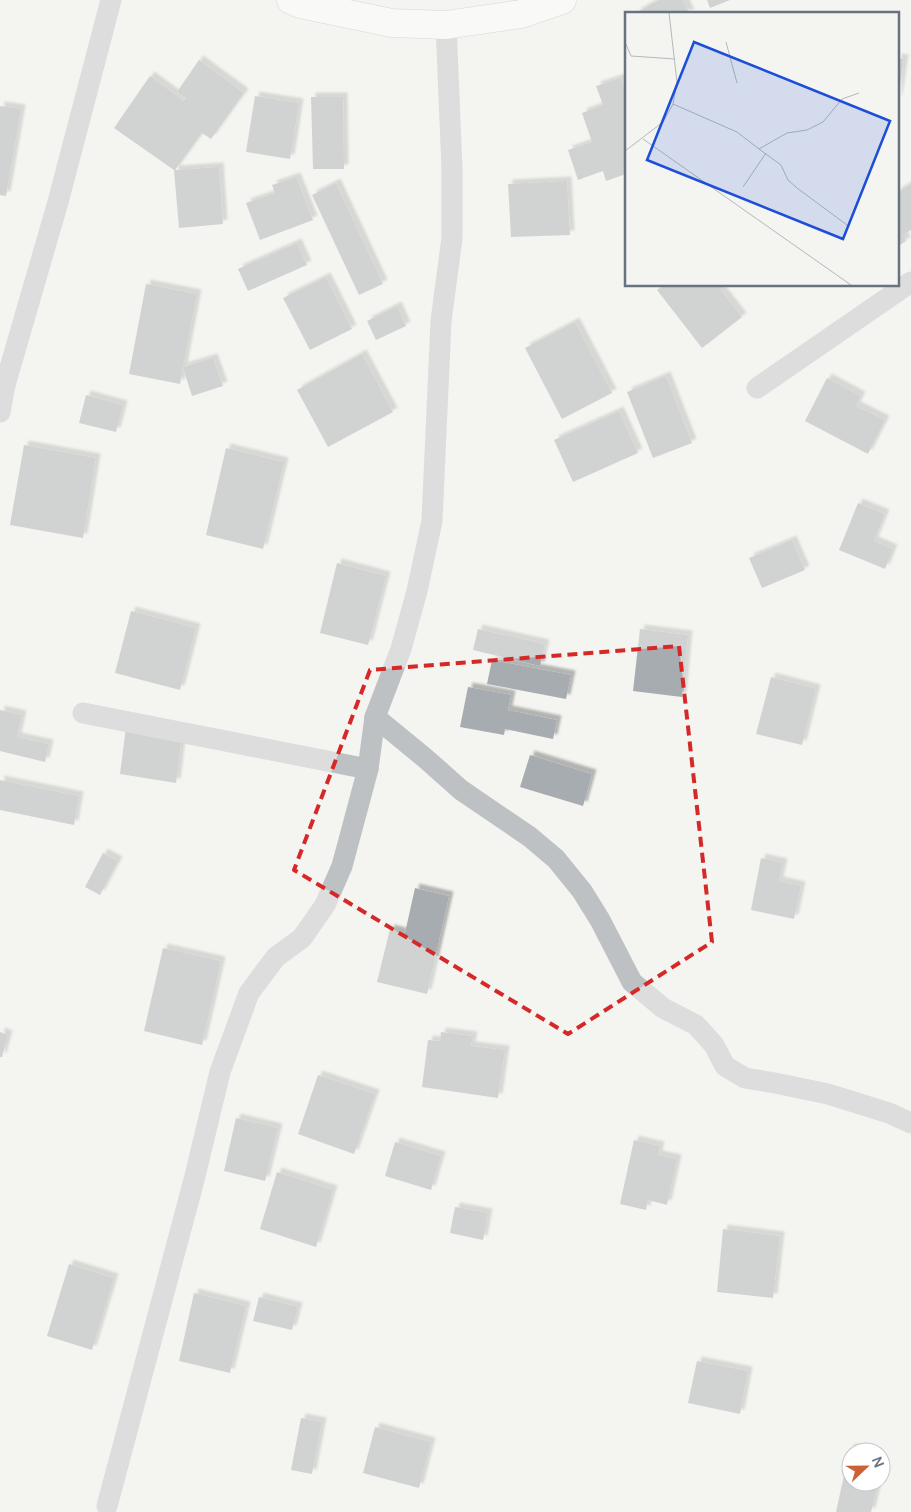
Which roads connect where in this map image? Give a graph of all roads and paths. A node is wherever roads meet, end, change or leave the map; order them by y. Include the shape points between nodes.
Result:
1 (111, 0) edge
2 (291, 0) edge
3 (562, 0) edge
4 (446, 25) junction
5 (911, 282) edge
6 (757, 388) dead end
7 (0, 412) edge
8 (83, 713) dead end
9 (375, 717) junction
10 (368, 769) junction
11 (911, 1123) edge
12 (107, 1506) dead end

1 - 7 street
2 - 4 main road via 392,23
3 - 4 main road via 521,14
4 - 9 street via 452,238 441,321 432,521 401,649
5 - 6 street
8 - 10 street
9 - 10 street
9 - 11 street via 461,790 530,837 556,859 600,920 632,982 663,1008 696,1026 714,1045 724,1066 744,1078 828,1094
10 - 12 street via 342,866 325,905 302,938 276,957 249,993 220,1072

